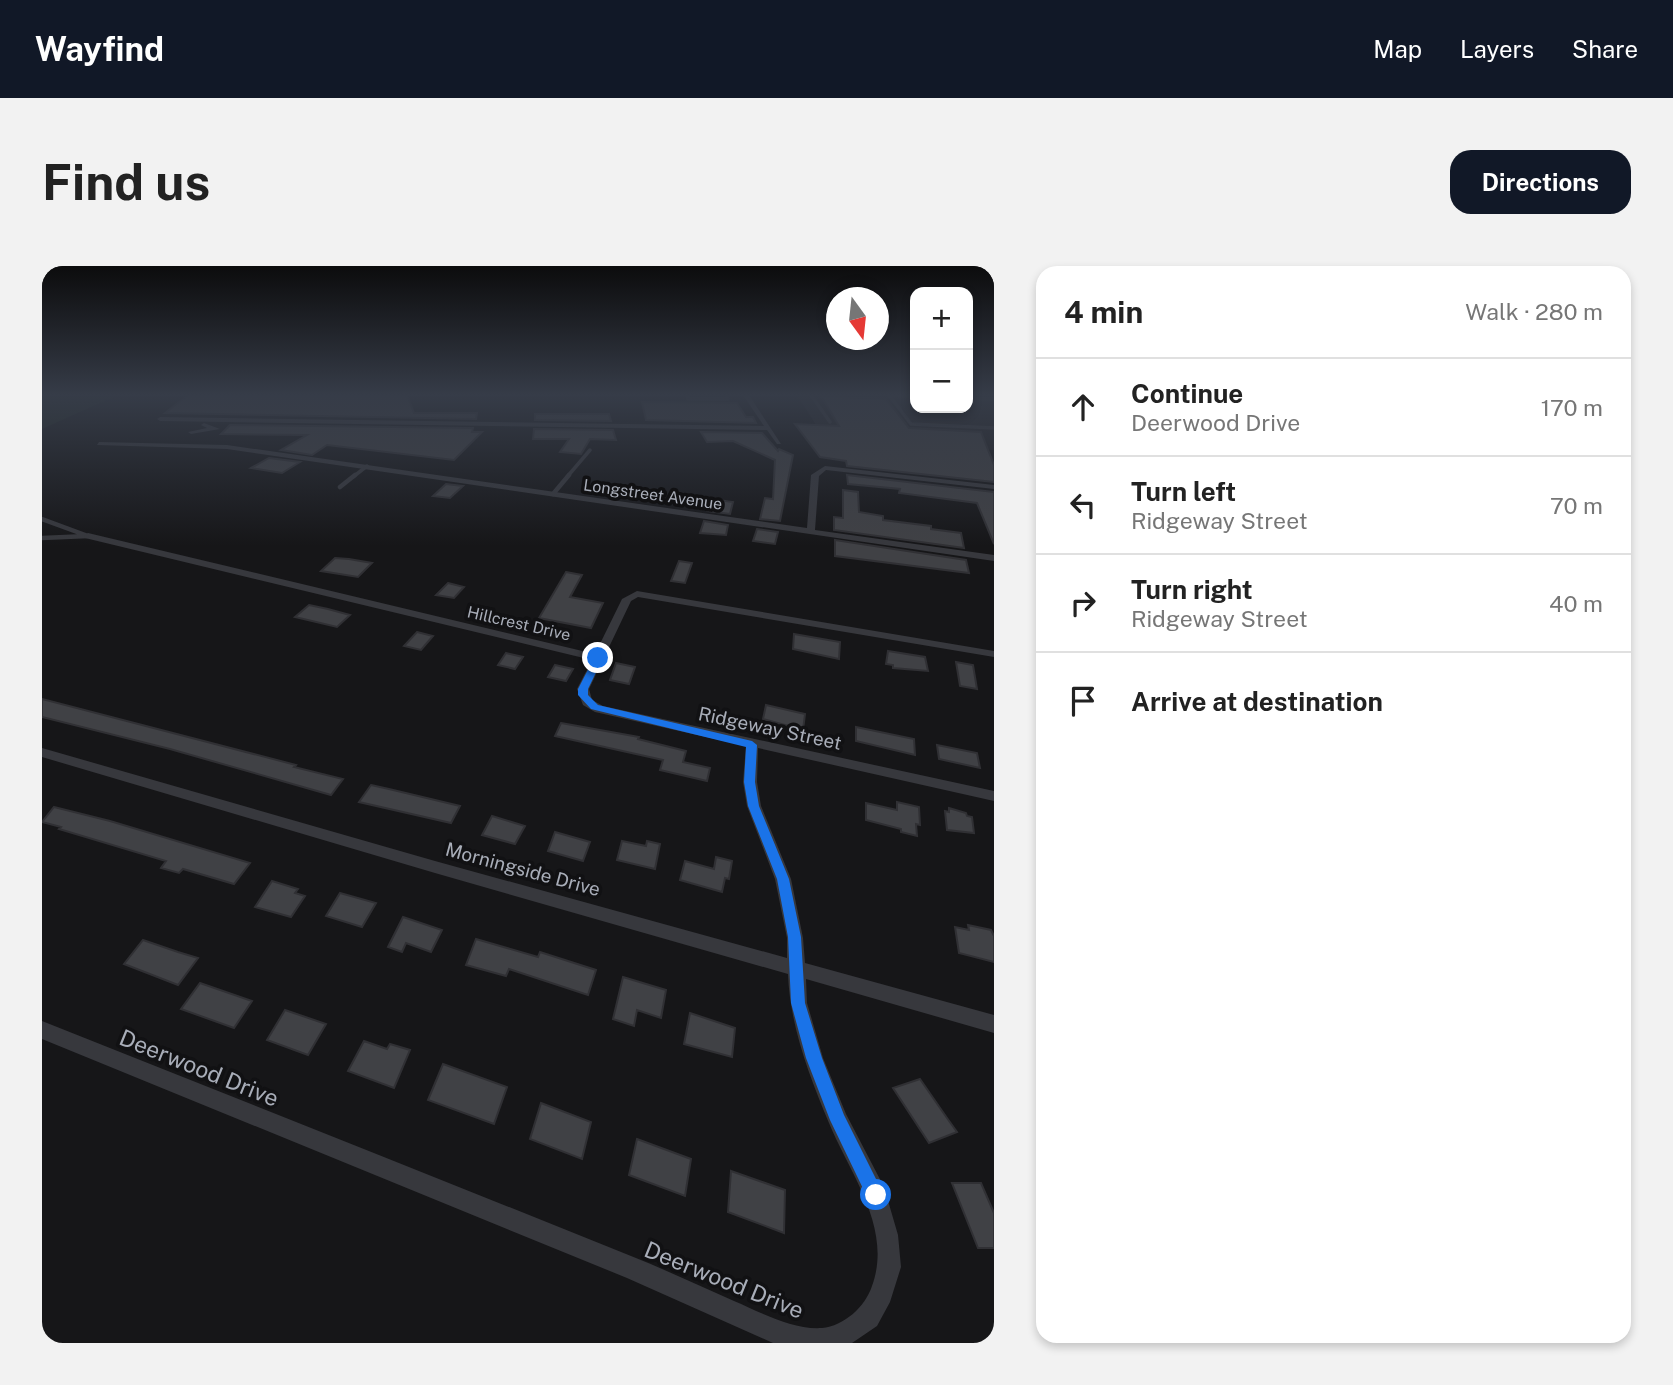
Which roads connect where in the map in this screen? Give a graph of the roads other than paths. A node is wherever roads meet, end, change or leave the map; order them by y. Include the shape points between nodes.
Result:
1 (197, 445) edge
2 (590, 450) dead end
3 (367, 466) junction
4 (340, 487) dead end
5 (994, 487) edge
6 (552, 494) junction
7 (42, 519) edge
8 (811, 530) junction
9 (88, 537) junction
10 (42, 538) edge
11 (994, 558) edge
12 (994, 654) edge
13 (598, 658) junction
14 (752, 745) junction
15 (42, 752) edge
16 (994, 796) edge
17 (798, 969) junction
18 (994, 1024) edge
19 (42, 1030) edge

1 - 3 street, Longstreet Avenue
2 - 6 lane
3 - 4 lane
3 - 6 street, Longstreet Avenue
5 - 8 street via 825,468 815,475
6 - 8 street, Longstreet Avenue
7 - 9 lane
8 - 11 street, Longstreet Avenue
9 - 10 lane
9 - 13 street, Hillcrest Drive
12 - 13 street via 637,594 626,599
13 - 14 street, Ridgeway Street via 583,689 594,707
14 - 16 street, Ridgeway Street
14 - 17 street, Deerwood Drive via 754,806 783,879
15 - 17 street, Morningside Drive
17 - 18 street, Morningside Drive
17 - 19 street, Deerwood Drive via 798,1003 814,1058 838,1120 876,1195 887,1235 889,1267 882,1294 868,1317 847,1333 821,1340 781,1334 634,1269

